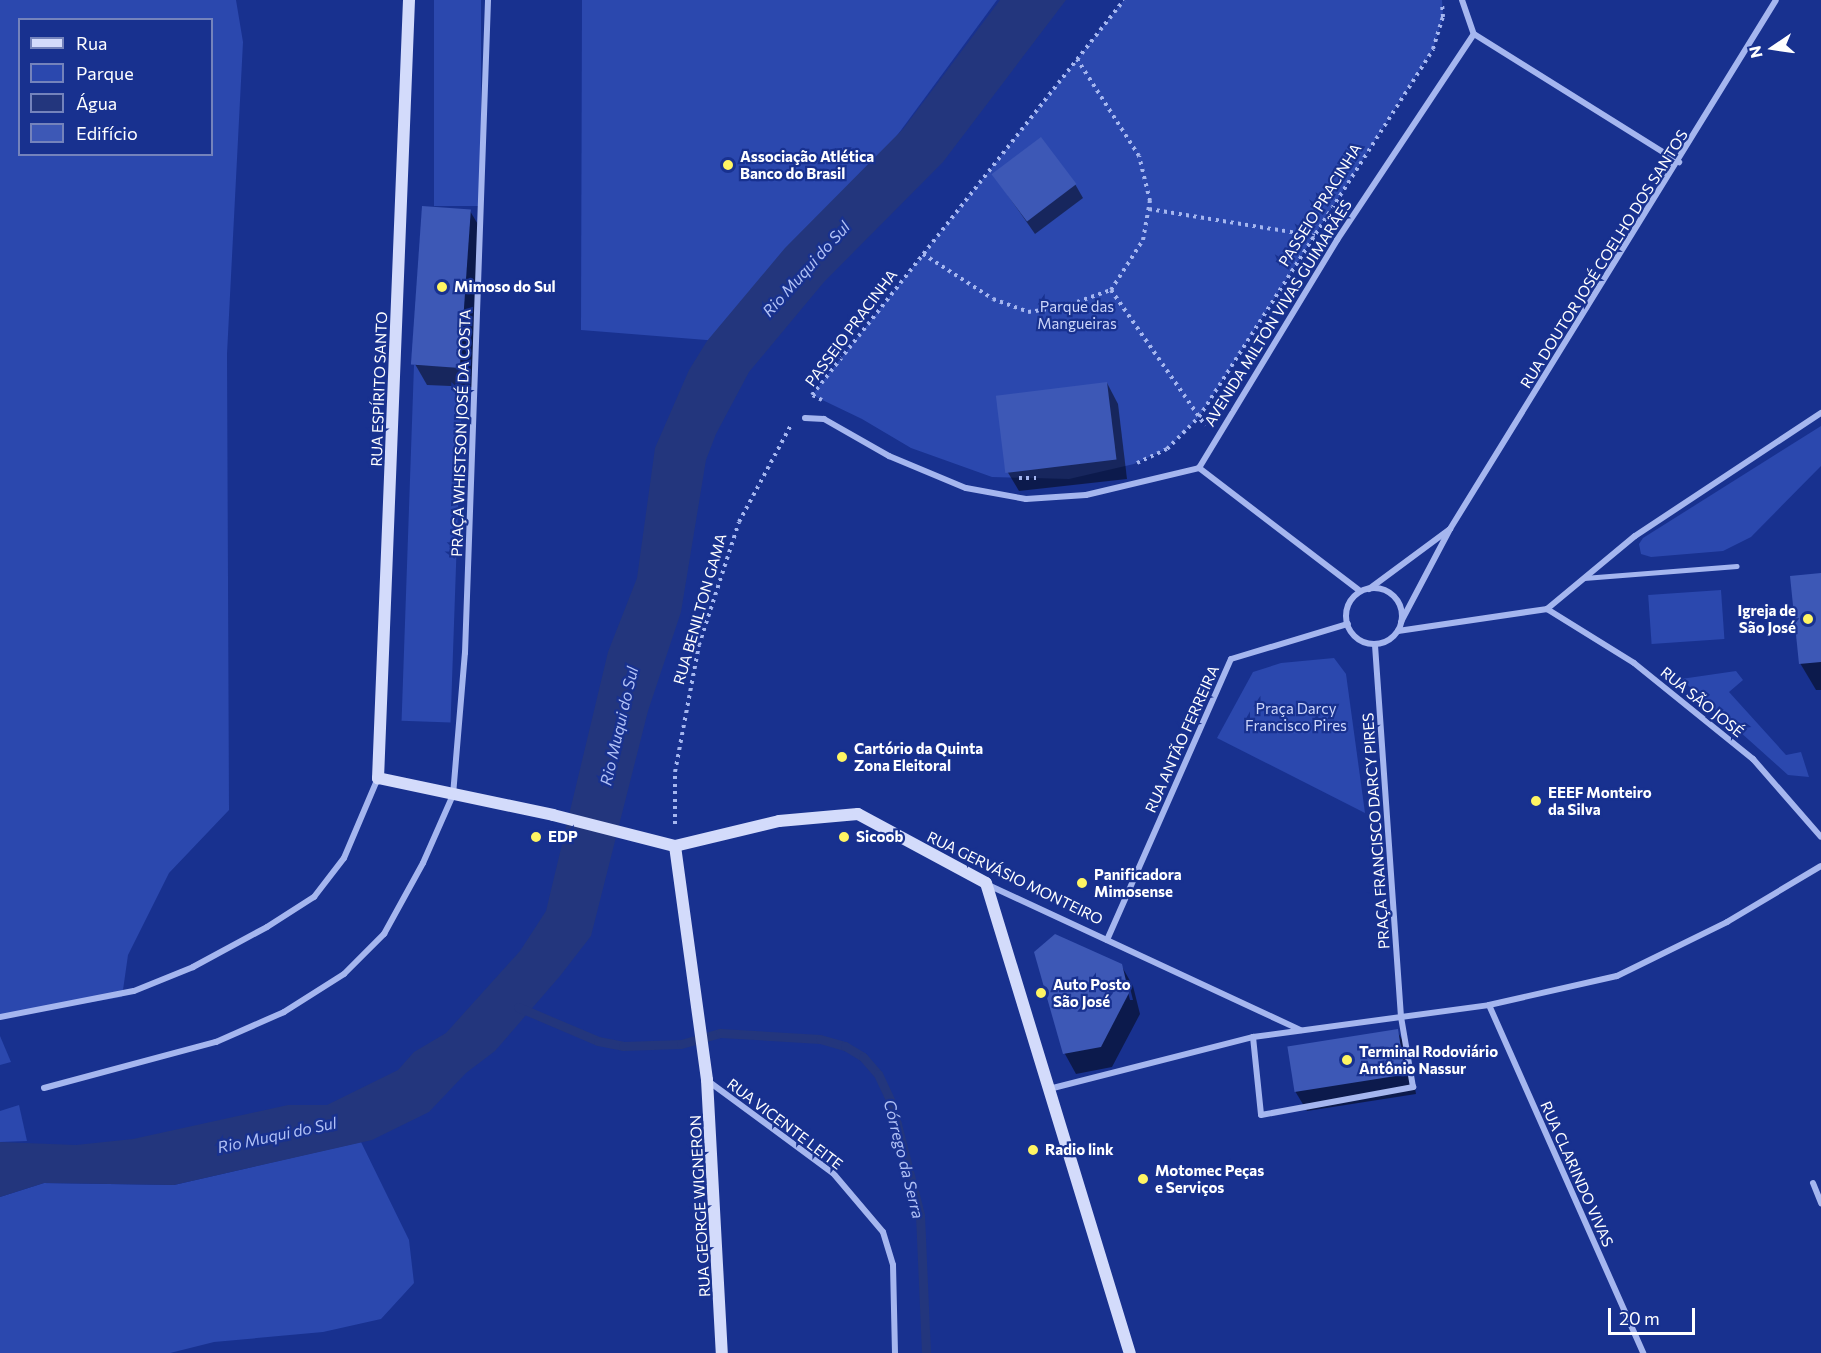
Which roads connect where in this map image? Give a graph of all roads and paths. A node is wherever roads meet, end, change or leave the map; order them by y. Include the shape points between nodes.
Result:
1 (409, 0) edge
2 (488, 0) edge
3 (1124, 0) edge
4 (1442, 0) edge
5 (1776, 0) edge
6 (1463, 1) edge
7 (1474, 34) junction
8 (1077, 59) junction
9 (1679, 162) junction
10 (1149, 208) junction
11 (1314, 236) junction
12 (1337, 240) junction
13 (923, 254) junction
14 (1111, 290) junction
15 (832, 405) dead end
16 (1821, 413) edge
17 (1199, 417) junction
18 (805, 418) joint
19 (1215, 438) junction
20 (1134, 464) dead end
21 (1199, 468) junction
22 (1014, 478) dead end
23 (1047, 479) dead end
24 (1450, 529) junction
25 (1737, 566) dead end
26 (1581, 579) junction
27 (1369, 588) junction
28 (1360, 591) junction
29 (1547, 609) junction
30 (1401, 622) junction
31 (1348, 624) junction
32 (1398, 630) junction
33 (1376, 644) junction
34 (378, 778) junction
35 (453, 795) junction
36 (1821, 837) edge
37 (675, 846) junction
38 (1821, 866) edge
39 (986, 884) junction
40 (1107, 940) junction
41 (1489, 1005) junction
42 (0, 1017) edge
43 (1401, 1017) junction
44 (1302, 1030) junction
45 (1253, 1036) junction
46 (707, 1080) junction
47 (44, 1088) dead end
48 (1049, 1089) junction
49 (1813, 1183) dead end
50 (1821, 1203) edge
51 (722, 1353) edge
52 (895, 1353) edge
53 (1130, 1353) edge
54 (1643, 1353) edge

1 - 34 main road, RUA ESPÍRITO SANTO
2 - 35 street, PRAÇA WHISTSON JOSÉ DA COSTA via 465,653
3 - 8 path, PASSEIO PRACINHA
4 - 11 path, PASSEIO PRACINHA via 1443,17 1433,49
5 - 9 street, RUA DOUTOR JOSÉ COELHO DOS SANTOS
6 - 7 street
7 - 9 street
7 - 12 street, AVENIDA MILTON VIVAS GUIMARÃES
8 - 10 path via 1139,156
8 - 13 path, PASSEIO PRACINHA
9 - 24 street, RUA DOUTOR JOSÉ COELHO DOS SANTOS
10 - 11 path
10 - 14 path via 1143,240
11 - 12 path
11 - 17 path, PASSEIO PRACINHA
12 - 19 street, AVENIDA MILTON VIVAS GUIMARÃES
13 - 14 path via 993,299 1028,312 1063,307
13 - 15 path, PASSEIO PRACINHA via 812,395
14 - 17 path
16 - 26 street via 1635,536
17 - 19 path
17 - 20 path, PASSEIO PRACINHA via 1167,449
18 - 21 street via 824,419 890,456 966,488 1026,498 1086,495
18 - 37 path, RUA BENILTON GAMA via 792,423 786,432 739,522 719,577 684,709 675,772
19 - 21 street, AVENIDA MILTON VIVAS GUIMARÃES
21 - 28 street
22 - 23 path
24 - 27 street, RUA DOUTOR JOSÉ COELHO DOS SANTOS
24 - 30 street, RUA DOUTOR JOSÉ COELHO DOS SANTOS
25 - 26 lane
26 - 29 street
27 - 28 street
27 - 30 street via 1388,591 1395,597 1400,604
28 - 31 street via 1348,605
29 - 32 street
29 - 36 street, RUA SÃO JOSÉ via 1634,663 1754,759
30 - 32 street
31 - 33 street via 1359,639
31 - 40 street, RUA ANTÃO FERREIRA via 1231,659
32 - 33 street
33 - 43 street, PRAÇA FRANCISCO DARCY PIRES
34 - 35 main road
34 - 42 street via 344,858 314,897 267,927 194,967 134,991
35 - 37 main road, RUA GERVÁSIO MONTEIRO
35 - 47 street, PRAÇA WHISTSON JOSÉ DA COSTA via 423,864 384,934 344,974 284,1012 216,1042
37 - 39 main road, RUA GERVÁSIO MONTEIRO via 779,821 858,814
37 - 46 main road, RUA GEORGE WIGNERON
38 - 41 street via 1727,922 1617,976
39 - 40 street, RUA GERVÁSIO MONTEIRO
39 - 48 main road
40 - 44 street, RUA GERVÁSIO MONTEIRO
41 - 43 street
41 - 54 street, RUA CLARINDO VIVAS
43 - 44 street
43 - 45 street, PRAÇA FRANCISCO DARCY PIRES via 1413,1087 1261,1115
44 - 45 street
45 - 48 street
46 - 51 main road, RUA GEORGE WIGNERON
46 - 52 street, RUA VICENTE LEITE via 833,1173 883,1232 893,1265
48 - 53 main road
49 - 50 street

